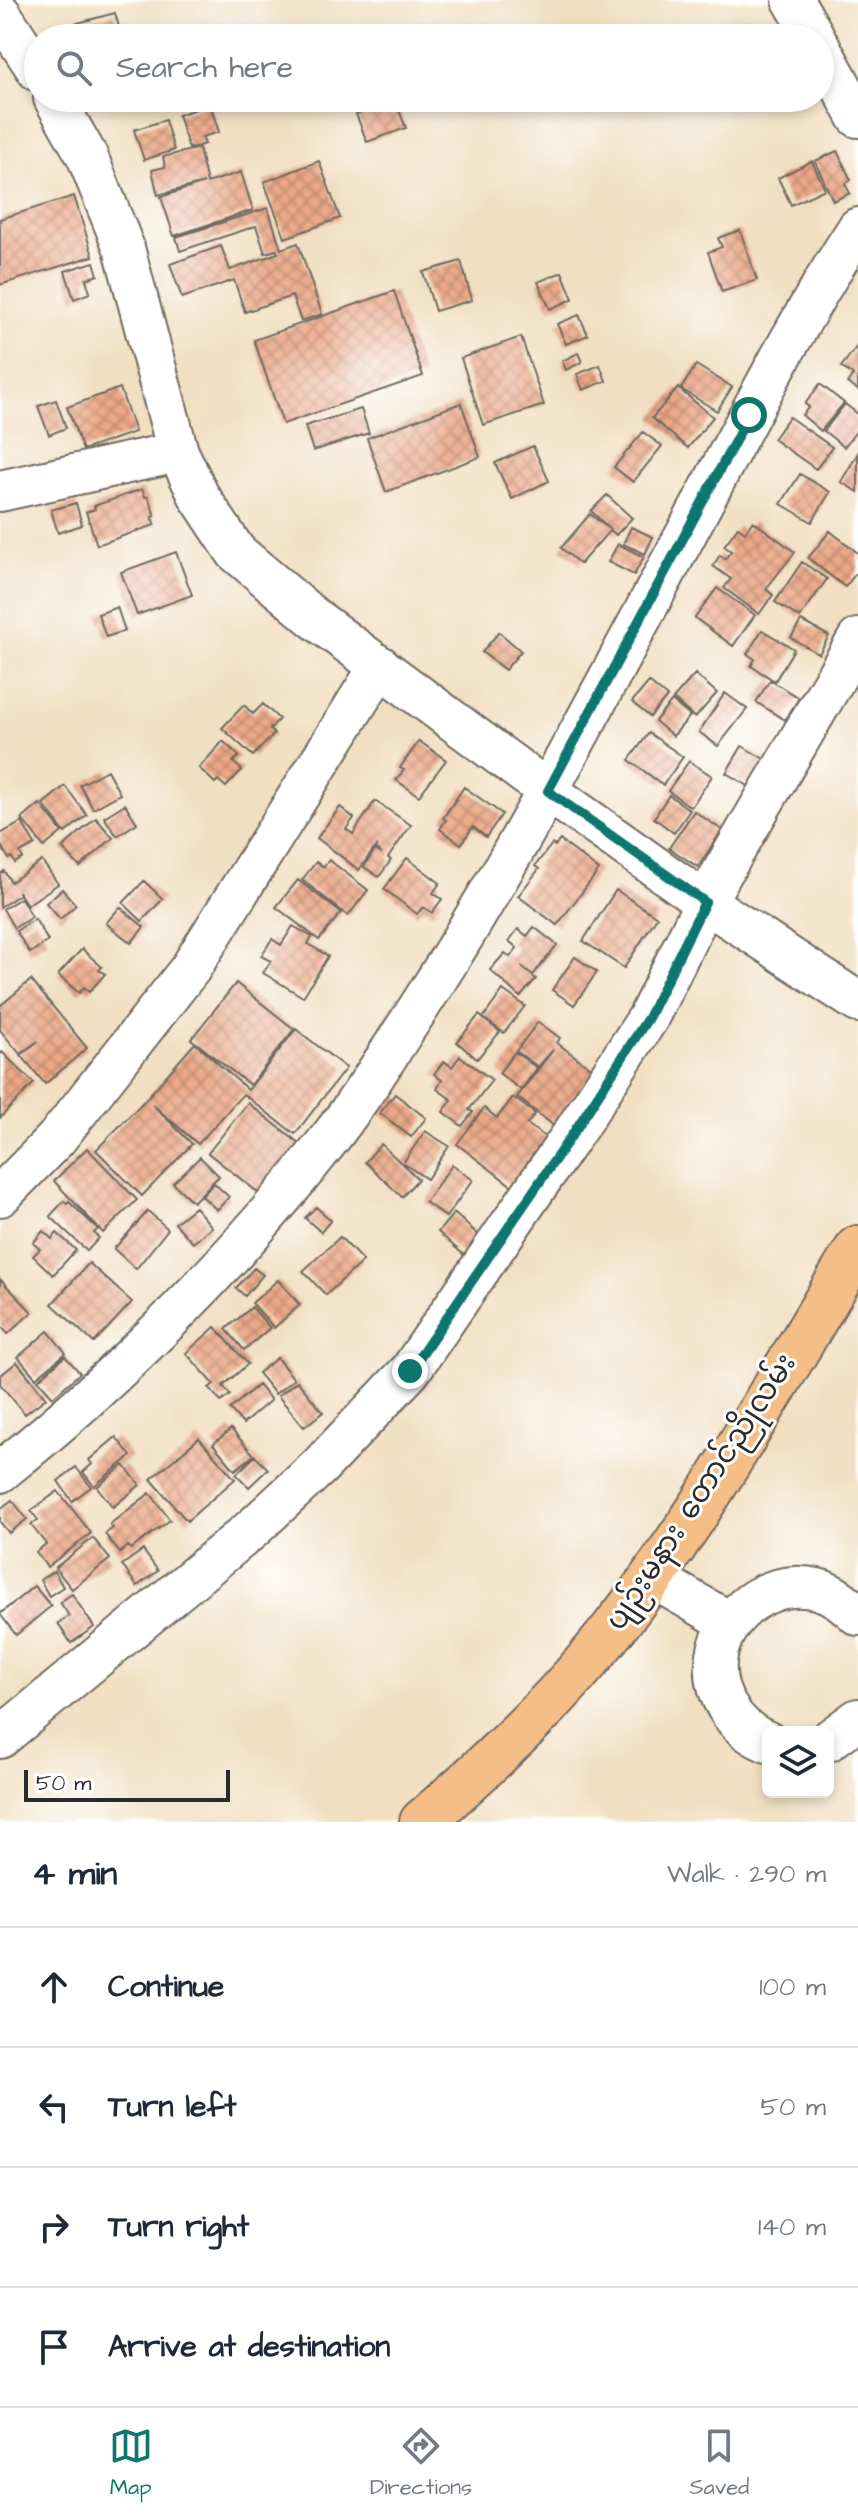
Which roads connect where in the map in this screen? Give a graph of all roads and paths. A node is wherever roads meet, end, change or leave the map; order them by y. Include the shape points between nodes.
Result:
1 (793, 0) edge
2 (0, 13) edge
3 (807, 24) edge
4 (24, 50) edge
5 (834, 73) edge
6 (62, 112) edge
7 (858, 117) edge
8 (858, 228) edge
9 (178, 452) junction
10 (0, 491) edge
11 (858, 639) edge
12 (380, 666) junction
13 (548, 791) junction
14 (705, 902) junction
15 (858, 1002) edge
16 (0, 1196) edge
17 (858, 1248) edge
18 (0, 1472) edge
19 (651, 1577) junction
20 (858, 1615) edge
21 (729, 1622) junction
22 (0, 1738) edge
23 (762, 1740) edge
24 (422, 1822) edge

1 - 3 street
2 - 4 street
5 - 7 street
6 - 9 street via 87,156 119,234
8 - 13 street via 749,415
9 - 10 street
9 - 12 street via 236,552
11 - 14 street
12 - 13 street
12 - 16 street via 190,969 56,1139
13 - 14 street
13 - 18 street via 459,946 323,1147 128,1360
14 - 15 street
14 - 22 street via 648,1018 410,1371 252,1529
17 - 19 main road, ပျဉ်းမနား တောင်ညိုလမ်း
19 - 21 street
19 - 24 main road, ပျဉ်းမနား တောင်ညိုလမ်း via 588,1660 535,1717
20 - 21 street via 819,1589 794,1587 769,1591
21 - 23 street via 718,1646 721,1698 735,1720

